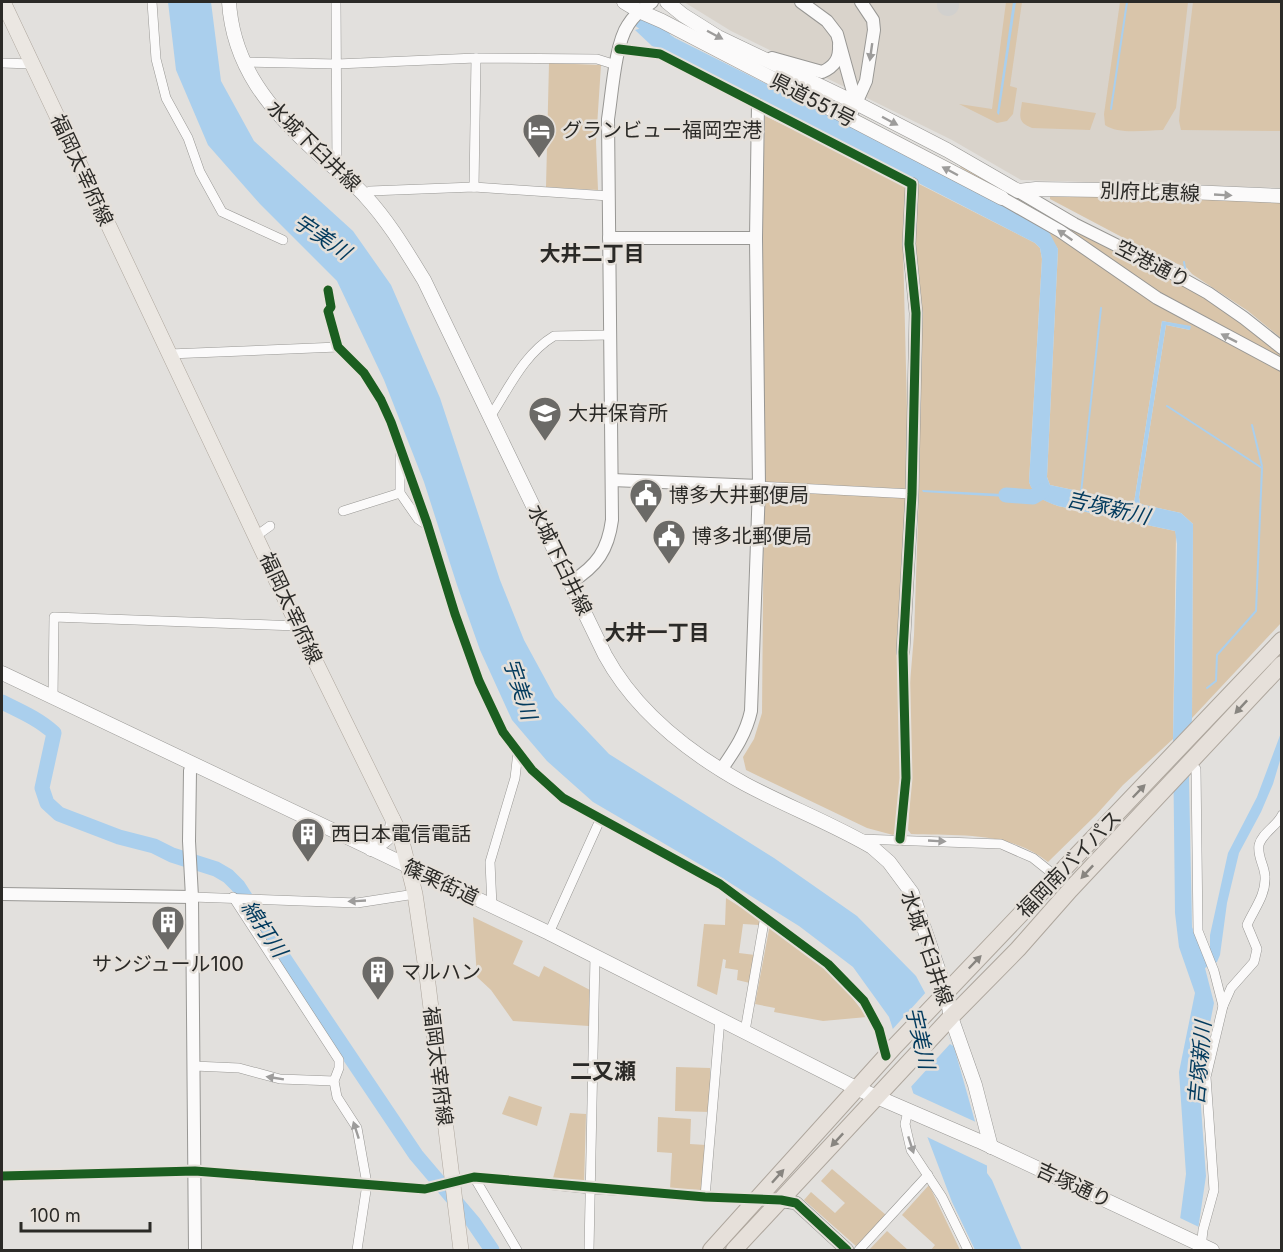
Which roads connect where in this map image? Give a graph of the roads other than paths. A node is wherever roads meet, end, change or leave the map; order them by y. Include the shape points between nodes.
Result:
1 (3, 2) edge
2 (152, 2) edge
3 (229, 2) edge
4 (336, 2) edge
5 (624, 2) edge
6 (667, 2) edge
7 (801, 2) edge
8 (861, 2) edge
9 (646, 6) edge
10 (837, 34) junction
11 (620, 49) junction
12 (753, 54) junction
13 (476, 58) junction
14 (243, 62) junction
15 (2, 63) edge
16 (32, 64) junction
17 (337, 64) junction
18 (616, 65) junction
19 (856, 103) junction
20 (758, 105) junction
21 (849, 119) junction
22 (337, 170) junction
23 (912, 184) joint
24 (474, 187) junction
25 (1018, 191) junction
26 (365, 196) junction
27 (609, 196) junction
28 (1281, 196) edge
29 (1002, 198) joint
30 (609, 238) junction
31 (756, 238) junction
32 (283, 240) dead end
33 (328, 290) dead end
34 (610, 335) junction
35 (338, 347) junction
36 (1281, 348) edge
37 (169, 354) junction
38 (1281, 365) edge
39 (490, 417) junction
40 (400, 447) junction
41 (612, 480) junction
42 (759, 486) junction
43 (400, 493) junction
44 (912, 494) junction
45 (343, 511) dead end
46 (270, 526) dead end
47 (429, 527) junction
48 (256, 536) junction
49 (571, 582) junction
50 (298, 626) junction
51 (1281, 640) edge
52 (903, 652) joint
53 (1281, 664) edge
54 (2, 673) edge
55 (53, 697) junction
56 (518, 752) junction
57 (1196, 762) junction
58 (192, 764) junction
59 (721, 770) junction
60 (1281, 815) edge
61 (393, 819) junction
62 (600, 820) junction
63 (858, 839) junction
64 (900, 840) junction
65 (371, 849) junction
66 (408, 867) junction
67 (1057, 876) junction
68 (1070, 890) junction
69 (2, 894) edge
70 (415, 894) junction
71 (192, 897) junction
72 (237, 897) junction
73 (492, 906) junction
74 (765, 916) junction
75 (549, 933) junction
76 (595, 956) junction
77 (940, 999) junction
78 (1223, 1006) junction
79 (720, 1020) junction
80 (949, 1020) junction
81 (745, 1031) junction
82 (890, 1051) junction
83 (194, 1066) junction
84 (334, 1081) junction
85 (856, 1088) junction
86 (877, 1098) junction
87 (908, 1110) junction
88 (985, 1144) junction
89 (195, 1171) junction
90 (928, 1175) junction
91 (2, 1176) edge
92 (474, 1177) junction
93 (456, 1181) junction
94 (367, 1184) junction
95 (590, 1189) junction
96 (705, 1197) junction
97 (757, 1199) junction
98 (781, 1200) junction
99 (1205, 1249) edge
100 (195, 1251) edge
101 (357, 1251) edge
102 (461, 1251) edge
103 (517, 1251) edge
104 (589, 1251) edge
105 (711, 1251) edge
106 (734, 1251) edge
107 (847, 1251) edge
108 (859, 1251) edge
109 (968, 1251) edge

1 - 16 main road, 福岡太宰府線
2 - 32 street via 156,59 166,98 222,212
3 - 14 main road, 水城下臼井線
4 - 17 street
5 - 9 main road, 県道551号
6 -> 12 main road via 698,26
7 - 10 street via 827,21
8 -> 19 street via 873,20 874,30 866,81
9 - 11 street via 627,26
9 - 21 main road, 県道551号 via 662,21
10 - 12 street via 837,61 822,72
10 - 19 street
11 - 18 street
11 - 20 street via 660,54
12 - 19 main road
13 - 17 street
13 - 18 street via 597,59
13 - 24 street
14 - 17 street
14 - 22 main road, 水城下臼井線 via 263,97
15 - 16 street
16 - 37 main road, 福岡太宰府線
17 - 22 street
18 - 27 street via 607,141
19 - 21 street
19 -> 25 main road
20 - 23 street
20 - 31 street
29 -> 21 main road, 県道551号
22 - 26 main road, 水城下臼井線
23 - 44 street via 909,244 916,312
24 - 26 street via 370,191
24 - 27 street
25 -> 28 main road, 別府比恵線
25 - 36 street, 空港通り via 1208,293
26 - 39 main road, 水城下臼井線 via 424,280
27 - 30 street
38 -> 29 street via 1157,298 1060,231
30 - 31 street
30 - 34 street
31 - 42 street
33 - 35 street via 328,311
34 - 39 street via 554,336 546,341 533,351
34 - 41 street
35 - 37 street
35 - 40 street via 364,373 381,400
37 - 48 main road, 福岡太宰府線
39 - 49 main road, 水城下臼井線
40 - 43 street
40 - 47 street
41 - 42 street
41 - 49 street via 612,520 605,549 592,567
42 - 44 street
42 - 59 street via 751,711 739,745
43 - 45 street
43 - 47 street via 418,519
44 - 52 street
46 - 48 street
47 - 56 street via 478,681 503,732
48 - 50 main road, 福岡太宰府線
49 - 59 main road, 水城下臼井線 via 613,670 637,702 658,724
50 - 55 street via 54,616
50 - 61 main road, 福岡太宰府線
67 -> 51 highway, 福岡南バイパス
52 - 64 street via 906,778
53 -> 57 highway, 福岡南バイパス
54 - 55 main road, 篠栗街道
55 - 58 main road, 篠栗街道
56 - 62 street via 563,798
56 - 73 street via 515,778 490,862
57 -> 68 highway, 福岡南バイパス via 1170,783
57 - 78 street via 1198,931
58 - 65 main road, 篠栗街道
58 - 71 street
59 - 63 main road, 水城下臼井線
60 - 78 street via 1260,842 1264,893 1247,925 1257,949 1254,962 1231,988
61 - 65 main road via 390,836
61 - 66 main road, 福岡太宰府線
62 - 74 street via 720,884
62 - 75 street
63 - 64 street
63 - 77 main road, 水城下臼井線 via 889,862 912,892
64 -> 67 street via 1001,844 1033,858
65 - 66 main road, 篠栗街道
66 - 70 main road, 福岡太宰府線
66 - 73 main road, 篠栗街道
67 - 68 street
77 -> 67 highway, 福岡南バイパス
68 - 80 highway, 福岡南バイパス
69 - 71 street
70 -> 72 street via 357,903
70 - 93 main road, 福岡太宰府線
71 - 72 street
71 - 83 street
72 - 84 street via 339,1060
73 - 75 main road, 篠栗街道
74 - 81 street
74 - 82 street via 828,964 864,1001
75 - 76 main road, 篠栗街道
76 - 79 main road, 篠栗街道
76 - 95 street
77 - 80 main road, 水城下臼井線
77 - 82 highway, 福岡南バイパス
78 - 99 street via 1206,1077 1214,1190 1203,1230
79 - 81 main road, 篠栗街道
79 - 96 street
80 - 86 highway, 福岡南バイパス
80 - 88 main road, 水城下臼井線 via 975,1085
81 - 85 main road, 篠栗街道
82 - 85 highway, 福岡南バイパス
84 -> 83 street via 280,1079 239,1068
83 - 89 street
94 -> 84 street via 357,1128 337,1096
85 - 86 main road, 篠栗街道
97 -> 85 highway, 福岡南バイパス
86 - 87 main road
86 -> 98 highway, 福岡南バイパス
87 - 88 main road, 吉塚通り
87 -> 90 street via 905,1124 911,1150
88 - 99 main road, 吉塚通り
89 - 91 street
89 - 94 street
89 - 100 street
90 - 108 street
90 - 109 street
92 - 93 street
92 - 95 street
92 - 103 street
93 - 94 street via 425,1189
93 - 102 main road, 福岡太宰府線
94 - 101 street
95 - 96 street
95 - 104 street
96 - 97 street
97 - 98 street
97 - 105 highway, 福岡南バイパス
98 - 106 highway, 福岡南バイパス
98 - 107 street via 796,1203

